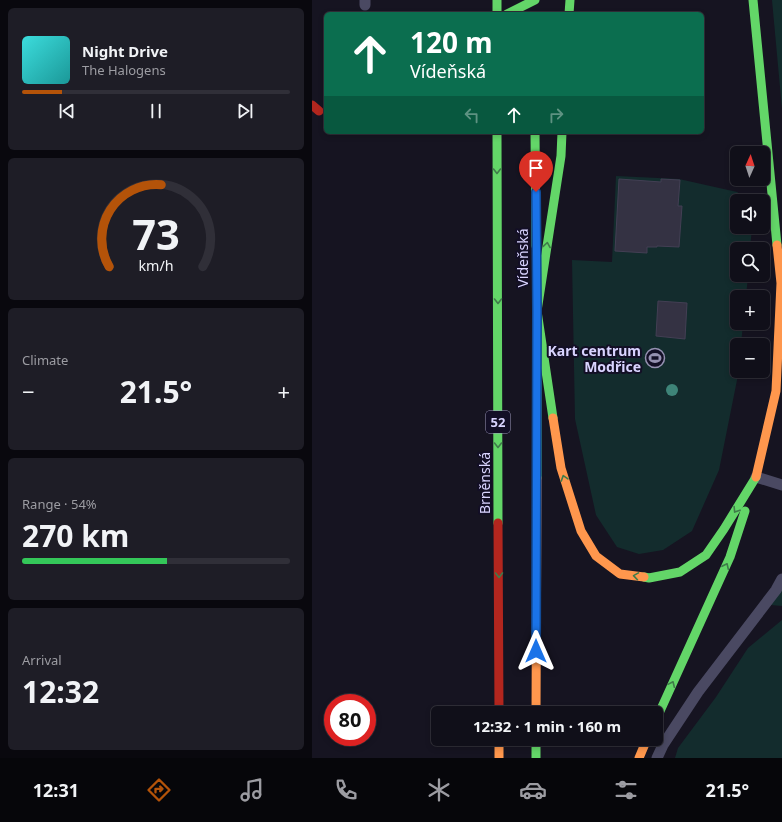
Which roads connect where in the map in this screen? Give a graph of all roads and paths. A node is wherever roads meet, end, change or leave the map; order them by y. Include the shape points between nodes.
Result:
1 (497, 0) edge
2 (570, 0) edge
3 (753, 0) edge
4 (534, 2) edge
5 (497, 12) edge
6 (512, 12) edge
7 (569, 12) edge
8 (497, 134) edge
9 (535, 134) edge
10 (562, 134) edge
11 (537, 311) junction
12 (756, 477) junction
13 (782, 485) edge
14 (782, 579) edge
15 (499, 706) edge
16 (536, 706) edge
17 (662, 706) edge
18 (499, 746) edge
19 (536, 746) edge
20 (644, 746) edge
21 (499, 758) edge
22 (536, 758) edge
23 (639, 758) edge
24 (658, 758) edge

1 - 5 main road
2 - 7 main road
3 - 12 main road via 781,283 776,391
4 - 6 main road, bridge
8 -> 15 main road, Brněnská / 52
9 - 11 main road, Vídeňská
11 -> 10 main road via 561,156
12 -> 11 main road via 706,556 680,572 649,578 620,574 596,556 581,531 561,468
11 - 16 main road
12 - 13 lane
17 -> 12 main road via 730,557
14 - 24 lane via 698,692 663,745
18 - 21 main road
19 - 22 main road
20 - 23 main road

